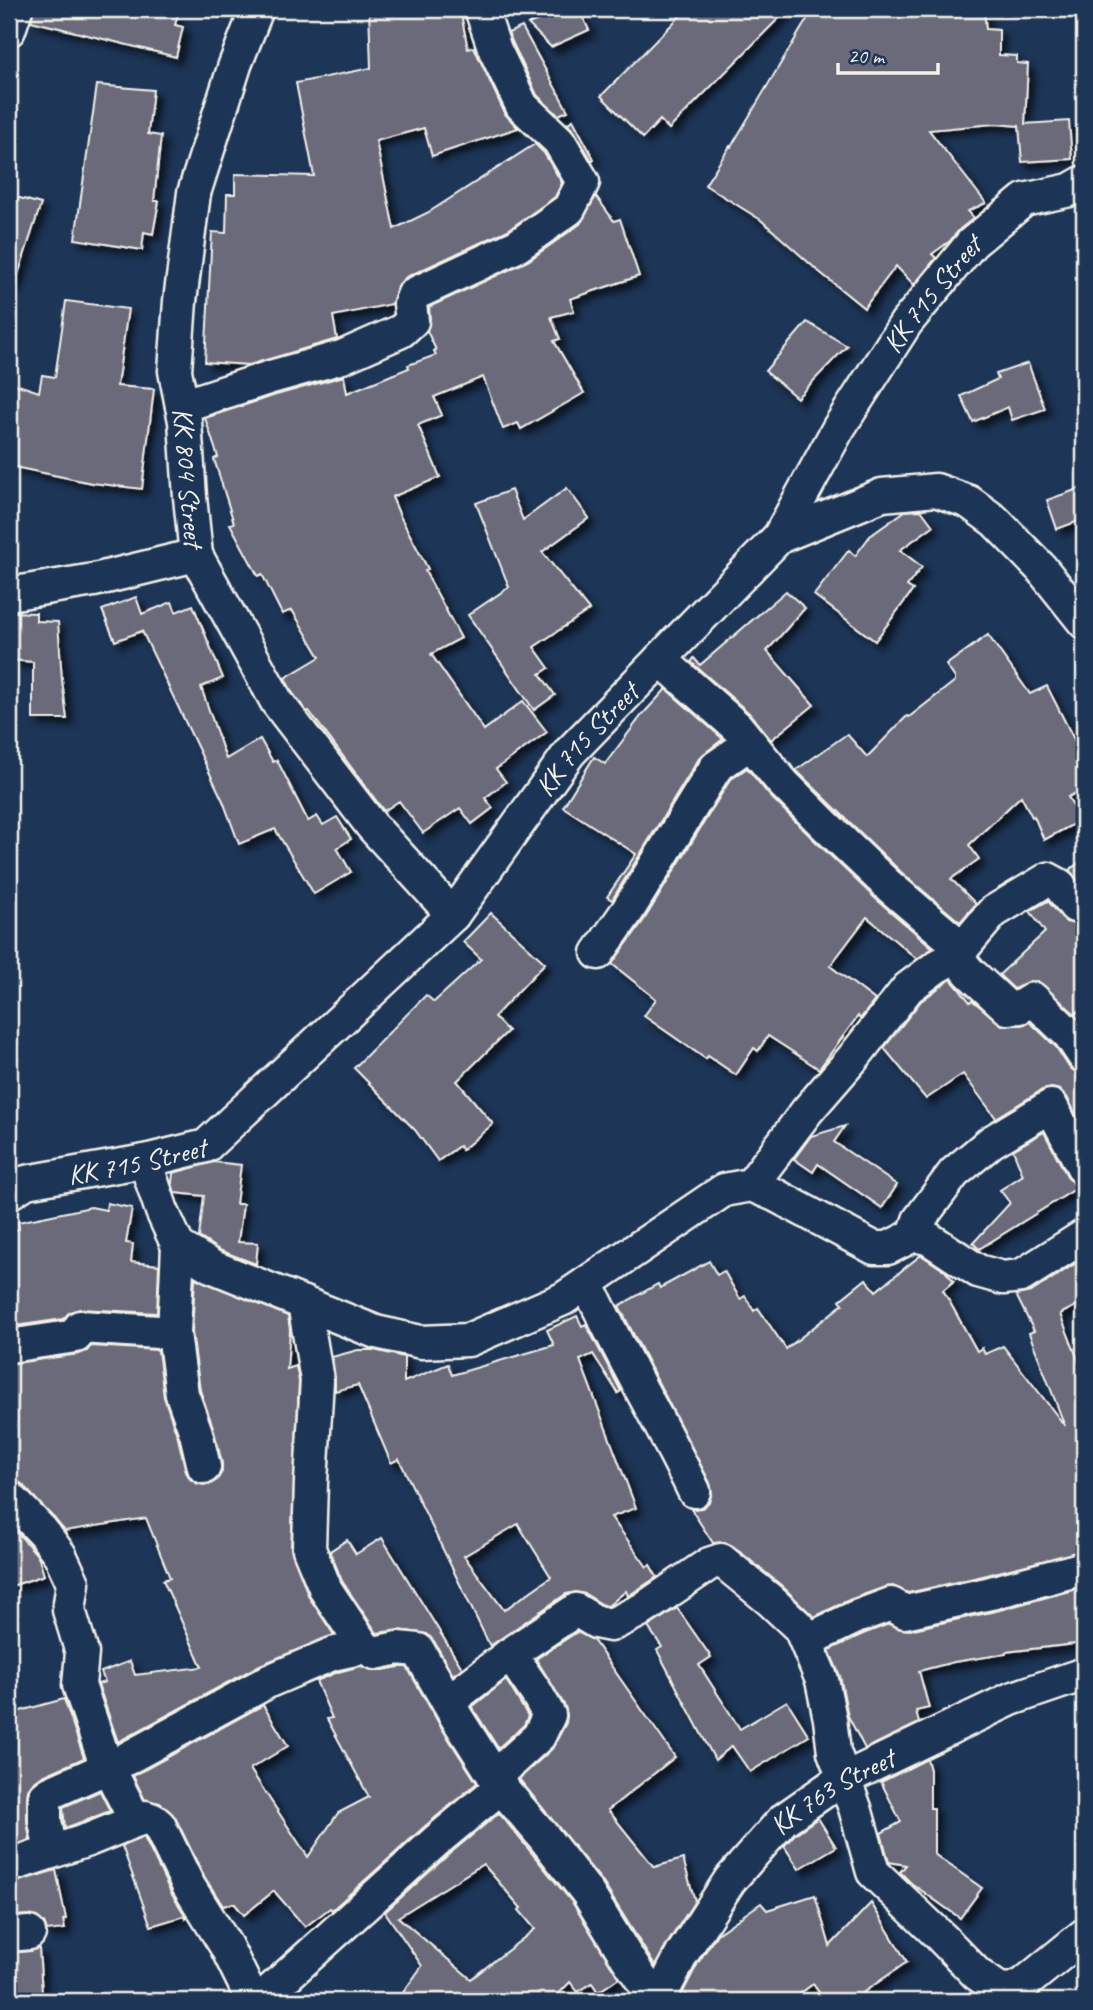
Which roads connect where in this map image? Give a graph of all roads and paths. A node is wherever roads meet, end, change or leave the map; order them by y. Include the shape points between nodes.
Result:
1 (16, 9) edge
2 (257, 9) edge
3 (481, 9) edge
4 (9, 30) edge
5 (1079, 189) edge
6 (182, 406) junction
7 (779, 537) junction
8 (196, 555) junction
9 (9, 594) edge
10 (1084, 622) edge
11 (660, 659) junction
12 (750, 743) junction
13 (1084, 906) edge
14 (453, 915) junction
15 (959, 952) junction
16 (598, 953) dead end
17 (1084, 1056) edge
18 (145, 1161) junction
19 (1084, 1169) edge
20 (14, 1184) edge
21 (751, 1185) junction
22 (914, 1235) junction
23 (1084, 1236) edge
24 (178, 1246) junction
25 (587, 1283) junction
26 (304, 1303) junction
27 (174, 1333) junction
28 (9, 1346) edge
29 (204, 1467) dead end
30 (694, 1491) dead end
31 (9, 1497) edge
32 (1084, 1568) edge
33 (806, 1641) junction
34 (364, 1647) junction
35 (510, 1654) junction
36 (1084, 1674) edge
37 (448, 1702) junction
38 (108, 1767) junction
39 (845, 1779) junction
40 (497, 1782) junction
41 (138, 1821) junction
42 (51, 1852) junction
43 (9, 1866) edge
44 (1084, 1935) edge
45 (253, 2001) edge
46 (259, 2001) edge
47 (657, 2001) edge

1 - 4 street
2 - 6 street, KK 804 Street via 194,193 176,372
3 - 6 street via 522,106 559,141 583,182 569,209 517,246 414,294 412,321 401,331 342,357
5 - 7 street, KK 715 Street via 1024,200 972,243 906,323 838,429
6 - 8 street, KK 804 Street
7 - 10 street via 882,495 936,490 969,502 995,521
7 - 11 street, KK 715 Street
8 - 9 street via 94,580
8 - 14 street, KK 804 Street via 277,702 372,826
11 - 12 street
11 - 14 street, KK 715 Street via 570,752
12 - 15 street via 783,783
12 - 16 street via 716,767
13 - 15 street via 1075,906 1059,885 1048,879 993,912
14 - 18 street, KK 715 Street via 206,1146
15 - 17 street via 969,972 1008,1008 1033,999 1070,1035
15 - 21 street via 908,988
18 - 20 street, KK 715 Street
18 - 24 street
19 - 22 street via 1051,1106 991,1142 954,1173 919,1220
21 - 22 street via 874,1248 888,1248
21 - 25 street via 724,1190
22 - 23 street via 928,1238 978,1270 1003,1278 1021,1276
24 - 26 street via 211,1266
24 - 27 street
25 - 26 street via 563,1299 468,1340 421,1342 376,1332
25 - 30 street
26 - 34 street via 317,1380 309,1549 326,1590
27 - 28 street via 80,1327 76,1336
27 - 29 street via 182,1394
31 - 38 street via 48,1539 74,1583 69,1610 82,1653 79,1685
32 - 33 street via 905,1612 891,1604
33 - 35 street via 800,1628 721,1560 611,1625 576,1610
33 - 39 street via 822,1680 834,1752
34 - 37 street via 375,1653 418,1650
34 - 38 street via 332,1654 269,1681
35 - 37 street
35 - 40 street via 549,1715 539,1736
36 - 39 street, KK 763 Street via 1011,1699
37 - 40 street
38 - 41 street
38 - 42 street via 45,1797
39 - 44 street via 873,1872 977,1974 999,1989 1012,1990 1024,1984
39 - 47 street, KK 763 Street via 783,1820 730,1880
40 - 46 street
40 - 47 street via 587,1892
41 - 42 street
41 - 45 street via 148,1817 159,1825
42 - 43 street

